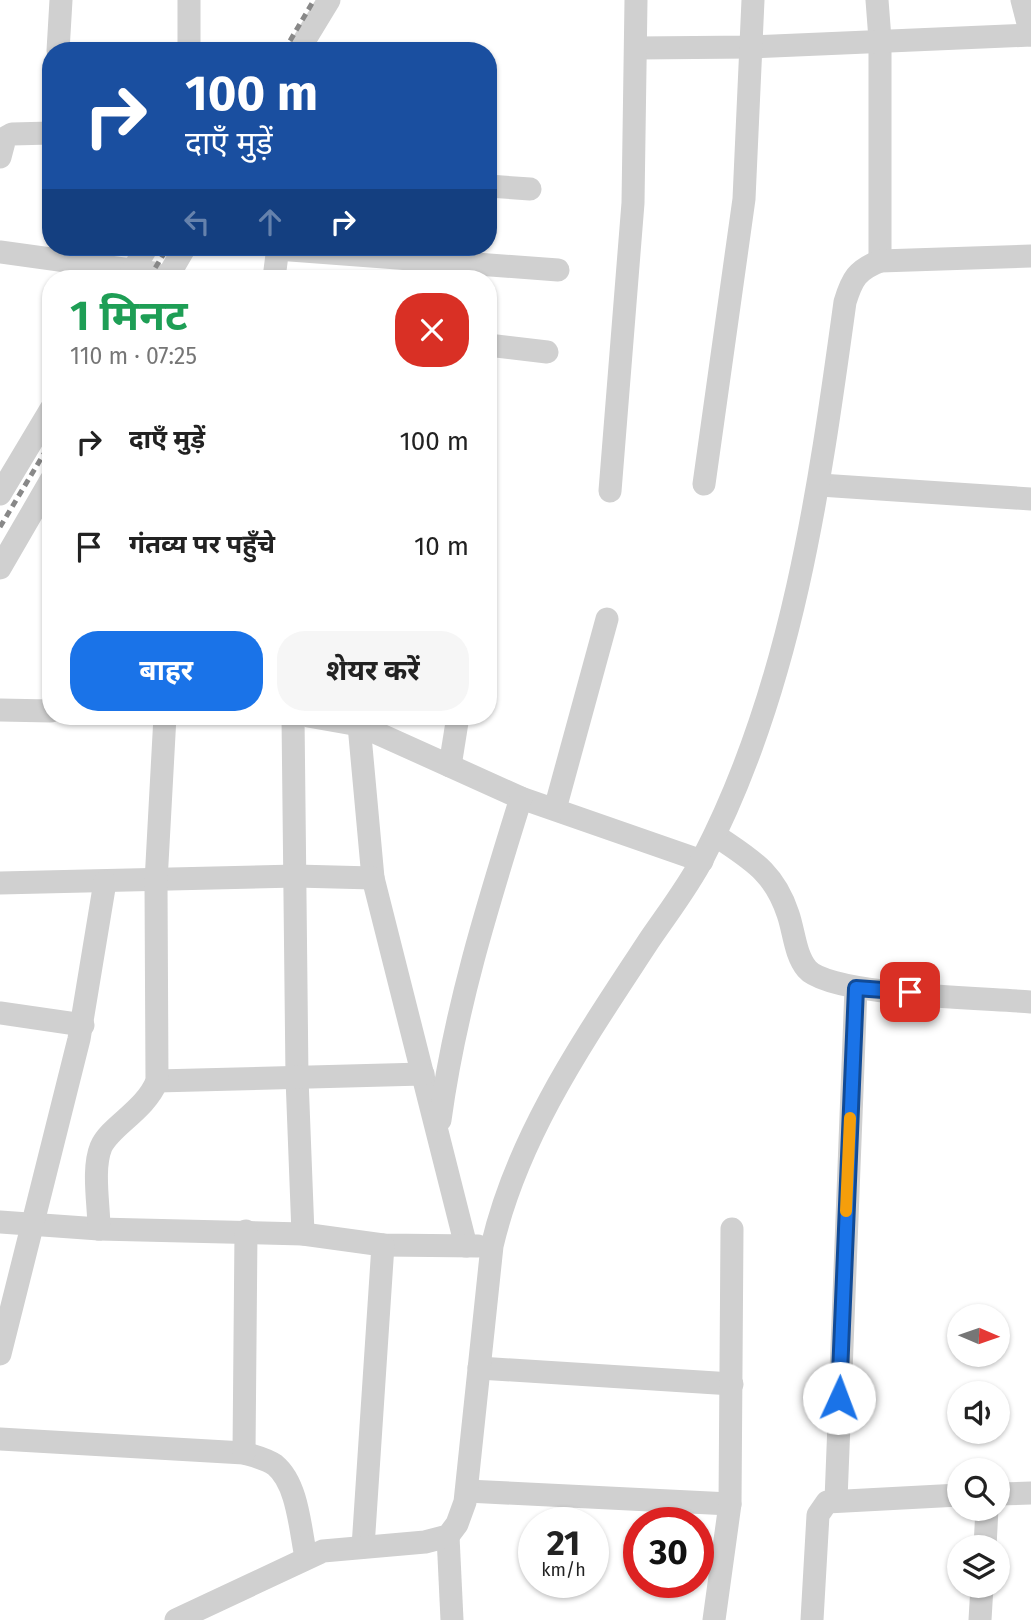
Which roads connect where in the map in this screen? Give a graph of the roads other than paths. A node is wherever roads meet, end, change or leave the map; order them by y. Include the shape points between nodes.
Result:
1 (61, 0) edge
2 (189, 0) edge
3 (329, 0) edge
4 (635, 0) edge
5 (753, 0) edge
6 (877, 0) edge
7 (1022, 0) edge
8 (1031, 35) edge
9 (880, 39) junction
10 (59, 42) edge
11 (189, 42) edge
12 (303, 42) edge
13 (752, 47) junction
14 (637, 48) junction
15 (42, 133) edge
16 (0, 157) edge
17 (497, 187) edge
18 (530, 189) dead end
19 (0, 252) edge
20 (379, 256) edge
21 (1031, 256) edge
22 (880, 261) junction
23 (107, 270) edge
24 (558, 270) dead end
25 (497, 346) edge
26 (547, 352) dead end
27 (42, 423) edge
28 (704, 484) dead end
29 (820, 485) junction
30 (610, 491) dead end
31 (0, 494) edge
32 (42, 496) edge
33 (1031, 499) edge
34 (0, 568) edge
35 (607, 620) dead end
36 (0, 710) edge
37 (42, 711) edge
38 (165, 725) edge
39 (293, 725) edge
40 (359, 725) joint
41 (457, 725) edge
42 (450, 766) junction
43 (521, 798) junction
44 (555, 809) junction
45 (715, 835) junction
46 (702, 861) junction
47 (296, 876) junction
48 (373, 878) junction
49 (156, 881) junction
50 (105, 882) junction
51 (0, 883) edge
52 (856, 988) junction
53 (1031, 1002) edge
54 (0, 1013) edge
55 (83, 1025) junction
56 (423, 1074) junction
57 (297, 1078) junction
58 (157, 1081) junction
59 (438, 1133) junction
60 (0, 1222) edge
61 (30, 1225) junction
62 (99, 1228) junction
63 (732, 1229) dead end
64 (246, 1231) junction
65 (303, 1234) junction
66 (383, 1245) junction
67 (466, 1246) junction
68 (492, 1246) junction
69 (0, 1354) edge
70 (479, 1367) junction
71 (732, 1384) junction
72 (0, 1439) edge
73 (244, 1453) junction
74 (467, 1491) junction
75 (1031, 1493) edge
76 (1010, 1494) edge
77 (947, 1495) edge
78 (836, 1500) junction
79 (730, 1504) junction
80 (448, 1535) junction
81 (363, 1547) junction
82 (306, 1557) junction
83 (981, 1598) edge
84 (176, 1620) edge
85 (453, 1620) edge
86 (714, 1620) edge
87 (812, 1620) edge
88 (980, 1620) edge

1 - 10 street
2 - 11 street
3 - 12 street
4 - 14 street
5 - 13 street
6 - 9 street
7 - 8 street
8 - 9 street
9 - 13 street
9 - 22 street
13 - 14 street
13 - 28 street via 744,199
14 - 30 street via 633,203
15 - 16 street via 12,134 5,138
17 - 18 street
19 - 23 street
20 - 24 street
21 - 22 street
22 - 29 street via 863,267 853,277 845,302
25 - 26 street
27 - 31 street
29 - 33 street
29 - 45 street via 772,685 755,740
32 - 34 street
35 - 44 street
36 - 37 street
38 - 49 street
39 - 47 street
40 - 42 street
40 - 48 street
41 - 42 street
42 - 43 street
43 - 44 street
43 - 59 street via 460,1004
44 - 46 street
45 - 46 street
45 - 52 street via 766,870 777,885 807,970 823,981
46 - 68 street via 568,1063 501,1207
47 - 48 street
47 - 49 street
47 - 57 street
48 - 56 street
49 - 50 street
49 - 58 street
50 - 51 street
50 - 55 street
52 - 53 street
52 - 78 street
54 - 55 street
55 - 61 street
56 - 57 street
56 - 59 street
57 - 58 street
57 - 65 street
58 - 62 street via 150,1098 102,1145
59 - 67 street
60 - 61 street
61 - 62 street
61 - 69 street
62 - 64 street
63 - 71 street
64 - 65 street
64 - 73 street
65 - 66 street
66 - 67 street
66 - 81 street
67 - 68 street
68 - 70 street
70 - 71 street
70 - 74 street
71 - 79 street
72 - 73 street
73 - 82 street via 273,1464 285,1476
74 - 79 street
74 - 80 street via 457,1524
75 - 76 street
77 - 78 street
78 - 87 street via 827,1502 818,1515
79 - 86 street
80 - 81 street via 425,1542
80 - 85 street
81 - 82 street via 323,1550
82 - 84 street
83 - 88 street

